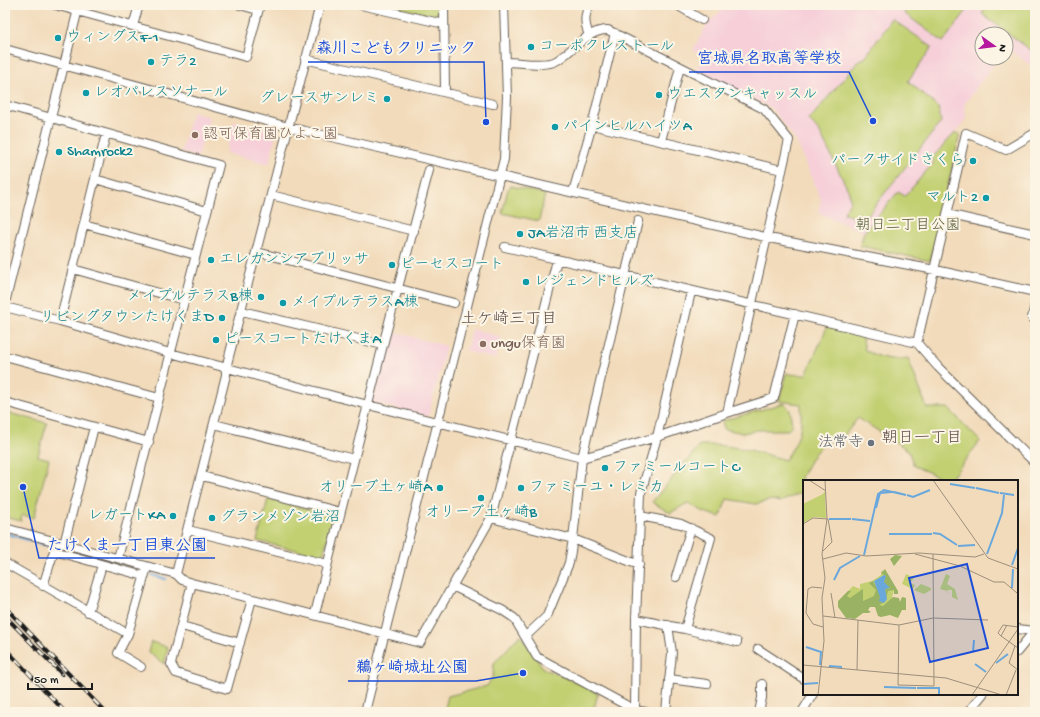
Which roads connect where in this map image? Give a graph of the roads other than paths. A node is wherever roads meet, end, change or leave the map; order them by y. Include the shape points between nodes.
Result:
1 (55, 5) edge
2 (139, 5) edge
3 (240, 5) edge
4 (320, 5) edge
5 (361, 5) edge
6 (444, 5) edge
7 (504, 5) edge
8 (590, 5) edge
9 (677, 5) edge
10 (375, 7) edge
11 (78, 8) edge
12 (259, 8) edge
13 (702, 20) dead end
14 (444, 24) junction
15 (134, 26) junction
16 (615, 33) junction
17 (589, 36) junction
18 (5, 49) edge
19 (305, 59) junction
20 (507, 62) junction
21 (64, 65) junction
22 (680, 67) junction
23 (445, 92) junction
24 (493, 104) dead end
25 (5, 105) edge
26 (50, 118) junction
27 (592, 125) junction
28 (288, 127) junction
29 (1035, 133) edge
30 (106, 134) junction
31 (661, 141) junction
32 (429, 170) dead end
33 (782, 170) junction
34 (500, 175) junction
35 (94, 179) junction
36 (574, 192) junction
37 (271, 195) junction
38 (207, 211) junction
39 (947, 214) junction
40 (638, 221) dead end
41 (84, 224) junction
42 (414, 231) junction
43 (1035, 234) edge
44 (767, 237) junction
45 (505, 247) dead end
46 (257, 252) junction
47 (196, 255) junction
48 (557, 260) junction
49 (73, 269) junction
50 (934, 270) junction
51 (625, 276) junction
52 (397, 289) junction
53 (691, 292) junction
54 (1035, 292) edge
55 (184, 300) junction
56 (5, 303) edge
57 (454, 303) dead end
58 (1035, 304) edge
59 (752, 305) junction
60 (5, 307) edge
61 (242, 311) junction
62 (795, 314) junction
63 (1035, 320) edge
64 (60, 321) junction
65 (917, 343) junction
66 (383, 345) junction
67 (170, 353) junction
68 (5, 356) edge
69 (226, 368) junction
70 (158, 398) junction
71 (5, 402) edge
72 (368, 405) junction
73 (727, 413) junction
74 (438, 423) junction
75 (214, 424) junction
76 (94, 427) junction
77 (657, 437) junction
78 (510, 441) junction
79 (148, 442) junction
80 (582, 458) junction
81 (354, 459) junction
82 (1035, 463) edge
83 (202, 476) junction
84 (340, 512) junction
85 (640, 516) junction
86 (490, 518) junction
87 (5, 528) edge
88 (691, 528) junction
89 (188, 530) junction
90 (573, 539) junction
91 (64, 544) junction
92 (118, 558) junction
93 (5, 563) edge
94 (328, 564) junction
95 (102, 565) junction
96 (639, 565) junction
97 (147, 567) junction
98 (176, 574) junction
99 (144, 576) junction
100 (676, 577) dead end
101 (192, 583) junction
102 (43, 586) junction
103 (452, 586) junction
104 (252, 599) junction
105 (88, 612) junction
106 (315, 614) junction
107 (636, 619) junction
108 (668, 625) junction
109 (182, 626) junction
110 (685, 629) junction
111 (1018, 629) edge
112 (1035, 631) edge
113 (385, 633) junction
114 (128, 634) junction
115 (526, 636) junction
116 (240, 642) junction
117 (737, 642) dead end
118 (758, 648) dead end
119 (1018, 651) edge
120 (141, 667) dead end
121 (803, 678) edge
122 (669, 679) junction
123 (707, 684) dead end
124 (762, 684) dead end
125 (812, 695) edge
126 (981, 695) edge
127 (635, 710) junction
128 (365, 712) edge
129 (646, 712) edge
130 (666, 712) edge
131 (759, 712) edge
132 (802, 712) edge
133 (968, 712) edge

1 - 11 street
2 - 15 street
3 - 12 street
4 - 19 street
5 - 10 street
6 - 14 street
7 - 20 street
8 - 17 street via 585,22
9 - 13 street
10 - 14 street
11 - 15 street
11 - 21 street
12 - 15 street via 246,57
14 - 23 street
16 - 17 street via 601,30
16 - 22 street
16 - 27 street
17 - 20 street via 555,62
18 - 21 street
19 - 23 street
19 - 28 street
20 - 34 street via 506,142
21 - 26 street
21 - 28 street
22 - 31 street
22 - 33 street via 764,109 789,140
23 - 24 street
25 - 26 street
26 - 30 street
26 - 56 street
27 - 31 street
27 - 36 street
28 - 34 street
28 - 37 street
29 - 39 street via 1006,150 966,133
30 - 35 street
30 - 38 street via 219,165
31 - 33 street
32 - 42 street
33 - 44 street
34 - 36 street
34 - 74 street
35 - 38 street
35 - 41 street
36 - 44 street
37 - 42 street
37 - 46 street
38 - 47 street
39 - 43 street
39 - 50 street
40 - 51 street
41 - 47 street
41 - 49 street
42 - 52 street
44 - 50 street
44 - 59 street
45 - 48 street
46 - 52 street
46 - 61 street
47 - 55 street
48 - 51 street
48 - 78 street
49 - 55 street
49 - 64 street
50 - 54 street
50 - 65 street
51 - 53 street
51 - 80 street
52 - 57 street
52 - 66 street
53 - 59 street
53 - 77 street
55 - 67 street
58 - 63 street via 1032,318
59 - 62 street
59 - 73 street
60 - 64 street
61 - 66 street
61 - 69 street
62 - 65 street
62 - 73 street via 774,398
64 - 67 street
65 - 82 street
66 - 72 street
67 - 69 street
67 - 70 street
68 - 70 street
69 - 72 street
69 - 75 street
70 - 79 street
71 - 76 street
72 - 74 street
72 - 81 street
73 - 77 street
74 - 78 street
74 - 113 street
75 - 81 street
75 - 83 street
76 - 79 street
76 - 91 street
77 - 80 street
77 - 85 street via 641,493
78 - 80 street
78 - 86 street
79 - 92 street
80 - 90 street
81 - 84 street
83 - 84 street
83 - 89 street
84 - 94 street
85 - 88 street
85 - 96 street
86 - 90 street
86 - 103 street
87 - 91 street
88 - 100 street
88 - 110 street via 711,538
89 - 94 street
89 - 98 street
90 - 96 street
90 - 115 street via 568,563 547,616
91 - 92 street
92 - 97 street
93 - 102 street
94 - 106 street
95 - 99 street
95 - 102 street via 54,551
95 - 105 street
96 - 107 street
97 - 98 street
97 - 99 street
98 - 101 street via 182,580
99 - 114 street
101 - 104 street
101 - 109 street
102 - 105 street
103 - 113 street via 420,643
103 - 115 street via 514,618
104 - 106 street
104 - 116 street
105 - 114 street
106 - 113 street
107 - 108 street
107 - 127 street
108 - 110 street
108 - 122 street via 672,653
109 - 116 street
109 - 116 street via 171,664 176,673 227,689
110 - 117 street
111 - 112 street
112 - 119 street
113 - 128 street
114 - 120 street via 118,653
115 - 127 street via 537,657
118 - 121 street
122 - 123 street
122 - 130 street
124 - 131 street
125 - 132 street
126 - 133 street
127 - 129 street

